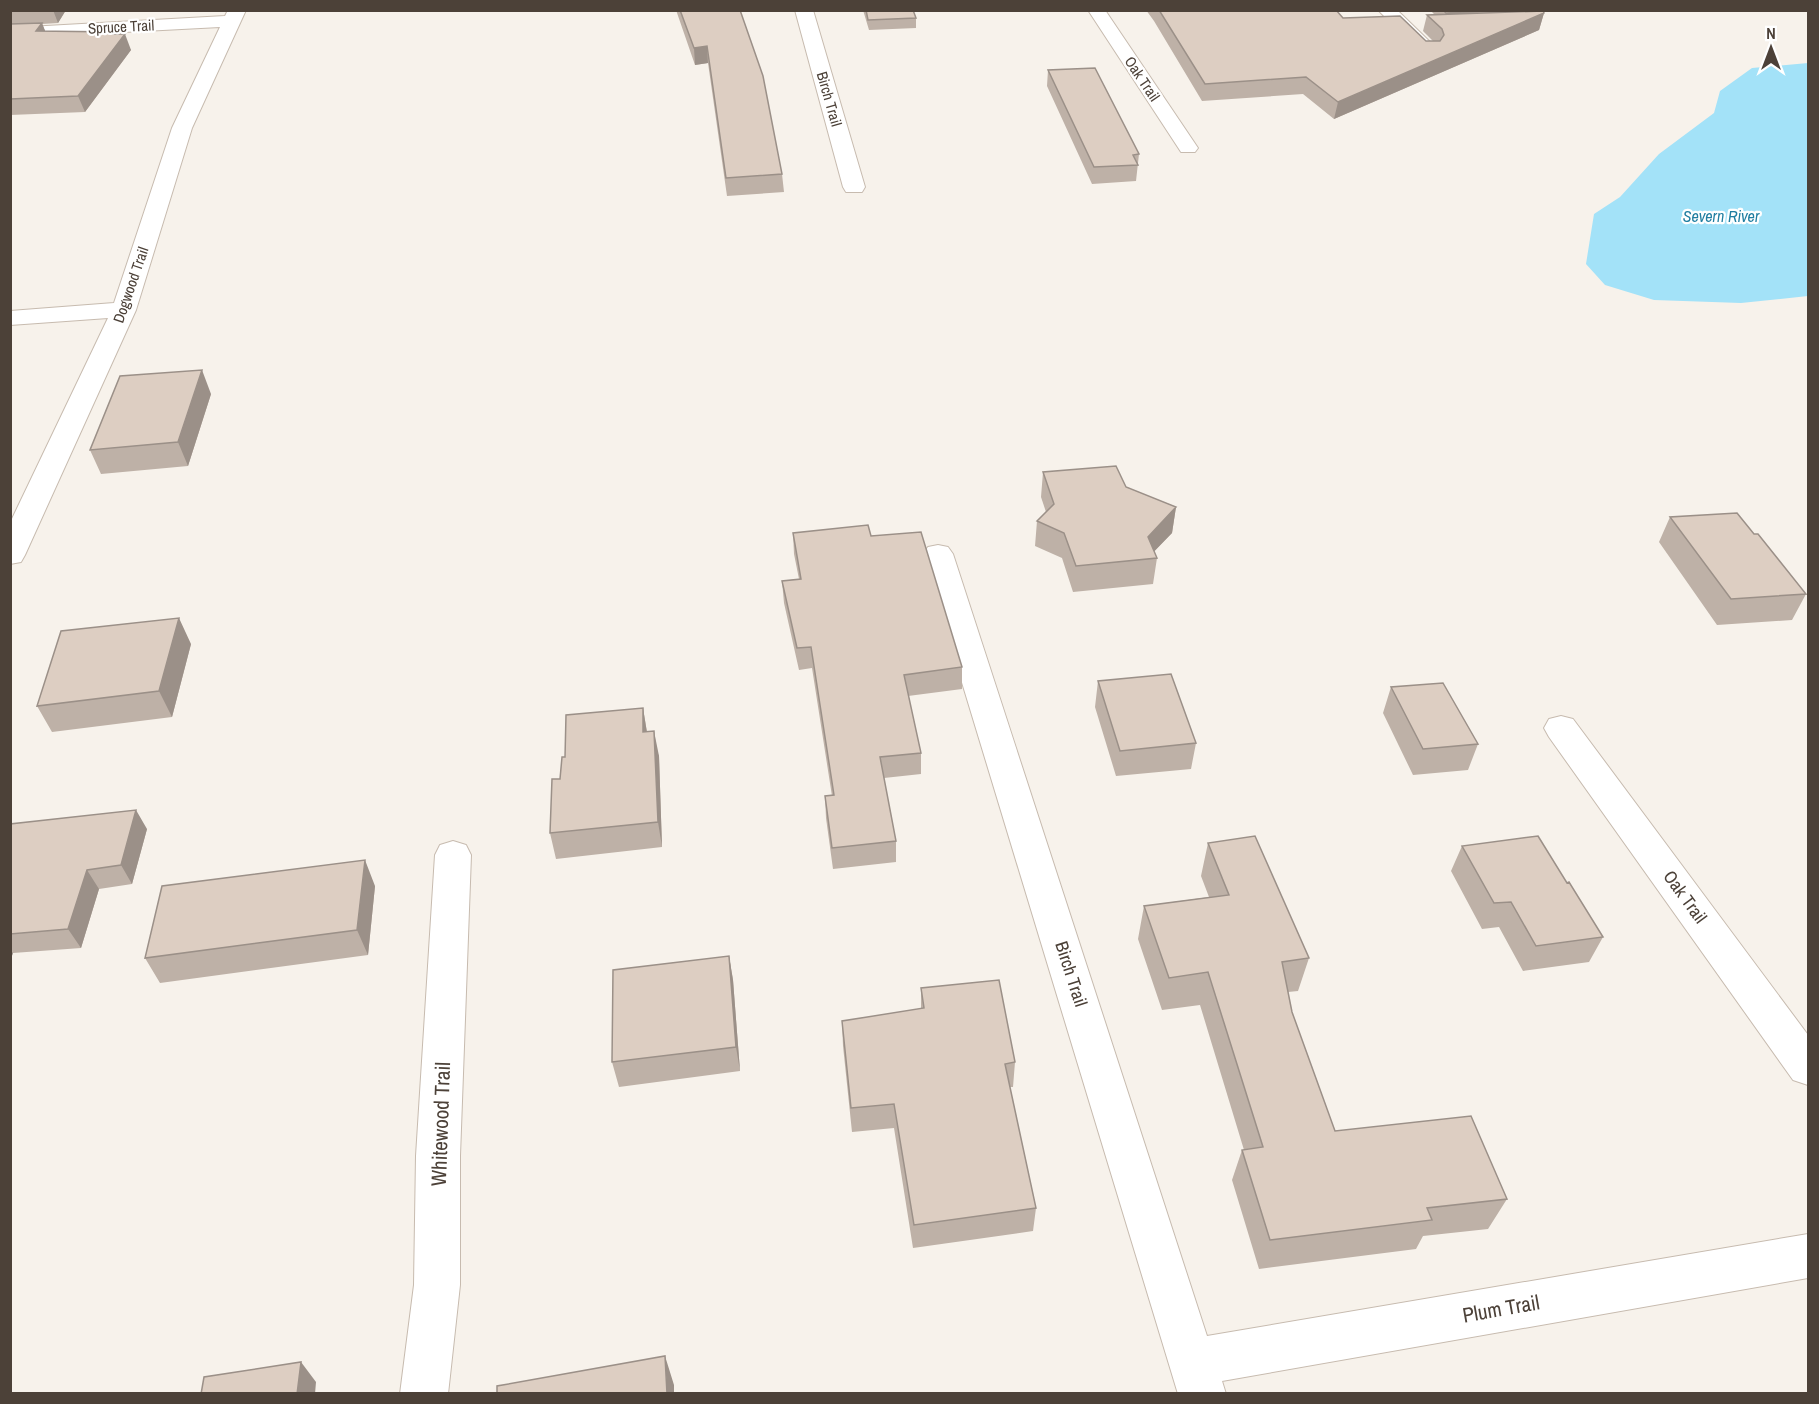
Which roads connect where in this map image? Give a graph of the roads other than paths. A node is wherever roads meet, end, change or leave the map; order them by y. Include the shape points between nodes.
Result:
1 (804, 10) edge
2 (1096, 10) edge
3 (1386, 10) edge
4 (234, 16) edge
5 (10, 33) edge
6 (1429, 51) edge
7 (1188, 148) dead end
8 (854, 187) dead end
9 (124, 310) junction
10 (10, 318) edge
11 (938, 554) dead end
12 (10, 555) edge
13 (1561, 728) dead end
14 (453, 855) dead end
15 (1809, 1067) edge
16 (1809, 1256) edge
17 (1198, 1378) edge
18 (424, 1394) edge

1 - 8 street, Birch Trail
2 - 7 street, Oak Trail
3 - 6 street
4 - 5 street, Spruce Trail
4 - 9 street, Dogwood Trail via 182,128
9 - 10 street
9 - 12 street, Dogwood Trail
11 - 17 street, Birch Trail
13 - 15 street, Oak Trail
14 - 18 street, Whitewood Trail via 438,1156 437,1285
16 - 17 street, Plum Trail

